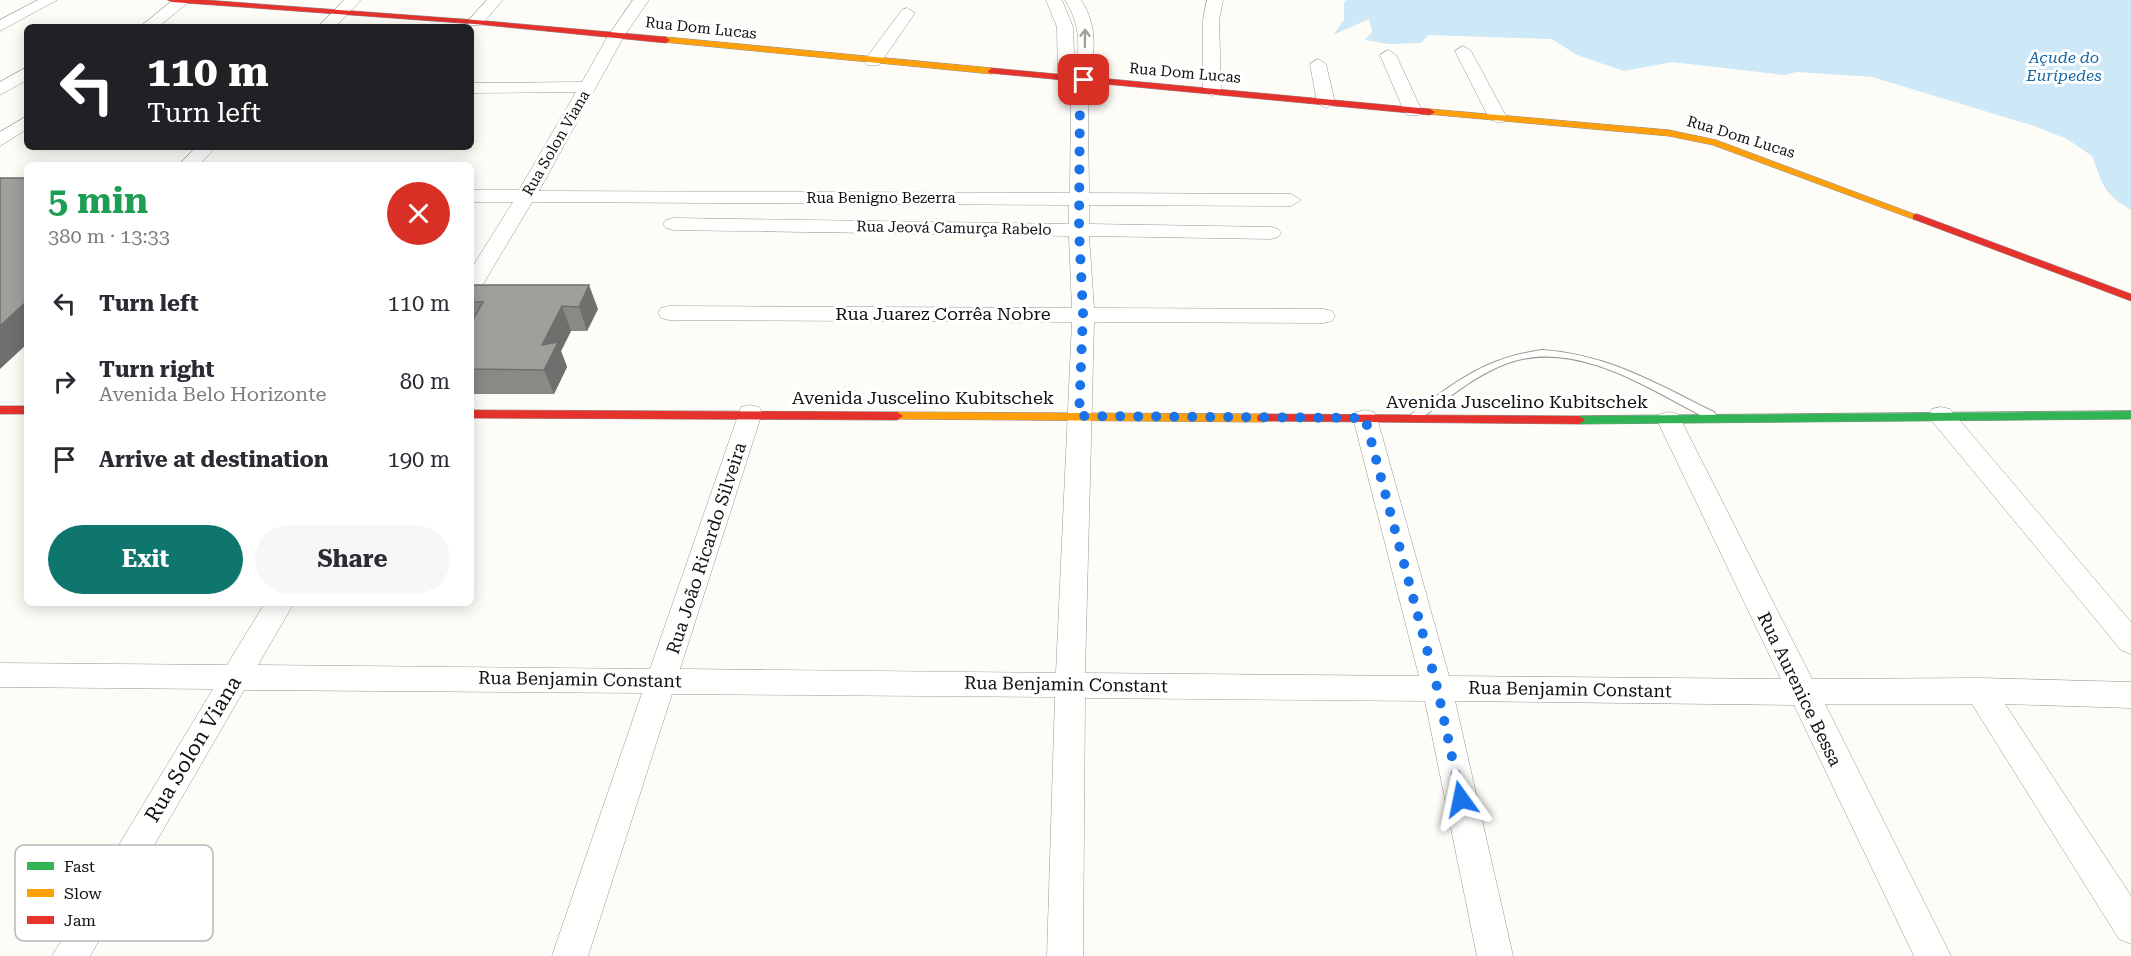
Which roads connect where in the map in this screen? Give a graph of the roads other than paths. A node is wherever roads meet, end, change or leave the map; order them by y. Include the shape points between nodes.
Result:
1 (50, 0) edge
2 (179, 0) edge
3 (353, 0) edge
4 (495, 0) edge
5 (641, 0) edge
6 (1215, 0) edge
7 (1067, 4) edge
8 (341, 12) junction
9 (907, 13) dead end
10 (475, 22) junction
11 (151, 24) edge
12 (329, 24) edge
13 (0, 26) edge
14 (616, 36) junction
15 (1463, 51) dead end
16 (1388, 56) dead end
17 (873, 61) junction
18 (1318, 64) dead end
19 (24, 74) edge
20 (1077, 84) junction
21 (24, 85) edge
22 (4, 87) edge
23 (589, 87) junction
24 (474, 88) edge
25 (1212, 91) junction
26 (1326, 103) junction
27 (1413, 111) junction
28 (1498, 118) junction
29 (24, 122) edge
30 (0, 141) edge
31 (204, 150) edge
32 (191, 162) edge
33 (474, 195) edge
34 (526, 196) junction
35 (1080, 199) junction
36 (1291, 200) dead end
37 (673, 224) dead end
38 (1079, 229) junction
39 (1272, 233) dead end
40 (474, 281) edge
41 (2131, 298) edge
42 (669, 313) dead end
43 (1083, 313) junction
44 (1324, 316) dead end
45 (0, 410) edge
46 (24, 410) edge
47 (750, 413) junction
48 (474, 414) edge
49 (1941, 415) junction
50 (2131, 415) edge
51 (1079, 416) junction
52 (1365, 418) junction
53 (1412, 418) junction
54 (1720, 419) junction
55 (1669, 420) junction
56 (278, 606) edge
57 (2131, 642) edge
58 (0, 675) edge
59 (237, 676) junction
60 (663, 680) junction
61 (1070, 684) junction
62 (1437, 687) junction
63 (1980, 691) junction
64 (1801, 692) junction
65 (2131, 695) edge
66 (136, 845) edge
67 (2131, 927) edge
68 (79, 941) edge
69 (70, 956) edge
70 (570, 956) edge
71 (1065, 956) edge
72 (1494, 956) edge
73 (1933, 956) edge

1 - 13 street
2 - 8 street, Rua Dom Lucas
2 - 11 street
3 - 8 street
4 - 10 street
5 - 14 street, Rua Solon Viana
6 - 25 street via 1211,20
7 - 20 street via 1086,23
8 - 10 street, Rua Dom Lucas
8 - 12 street
9 - 17 street
10 - 14 street, Rua Dom Lucas
14 - 17 street, Rua Dom Lucas
14 - 23 street, Rua Solon Viana
15 - 28 street
16 - 27 street
17 - 20 street, Rua Dom Lucas
18 - 26 street
19 - 22 street
20 - 25 street, Rua Dom Lucas
20 - 35 street
21 - 22 street
23 - 24 street
23 - 34 street, Rua Solon Viana
25 - 26 street, Rua Dom Lucas
26 - 27 street, Rua Dom Lucas
27 - 28 street, Rua Dom Lucas
28 - 41 street, Rua Dom Lucas via 1669,133 1716,143
29 - 30 street
31 - 32 street
33 - 34 street, Rua Benigno Bezerra
34 - 35 street, Rua Benigno Bezerra
34 - 40 street, Rua Solon Viana
35 - 36 street, Rua Benigno Bezerra
35 - 38 street
37 - 38 street, Rua Jeová Camurça Rabelo
38 - 39 street, Rua Jeová Camurça Rabelo
38 - 43 street
42 - 43 street, Rua Juarez Corrêa Nobre
43 - 44 street, Rua Juarez Corrêa Nobre
43 - 51 street
45 - 46 street
47 - 48 street, Avenida Juscelino Kubitschek
47 - 51 street, Avenida Juscelino Kubitschek
47 - 60 street, Rua João Ricardo Silveira
49 - 50 street, Avenida Juscelino Kubitschek
49 - 54 street, Avenida Juscelino Kubitschek
49 - 57 street
51 - 52 street, Avenida Juscelino Kubitschek
51 - 61 street
52 - 53 street, Avenida Juscelino Kubitschek
52 - 62 street
53 - 54 lane via 1484,370 1518,357 1553,354 1600,364
53 - 55 street, Avenida Juscelino Kubitschek
54 - 55 street, Avenida Juscelino Kubitschek
55 - 64 street, Rua Aurenice Bessa
56 - 59 street, Rua Solon Viana
58 - 59 street, Rua Benjamin Constant
59 - 60 street, Rua Benjamin Constant
59 - 66 street, Rua Solon Viana
60 - 61 street, Rua Benjamin Constant
60 - 70 street, Rua João Ricardo Silveira
61 - 62 street, Rua Benjamin Constant
61 - 71 street
62 - 64 street, Rua Benjamin Constant
62 - 72 street
63 - 64 street, Rua Benjamin Constant
63 - 65 street, Rua Benjamin Constant
63 - 67 street
64 - 73 street, Rua Aurenice Bessa
68 - 69 street, Rua Solon Viana

